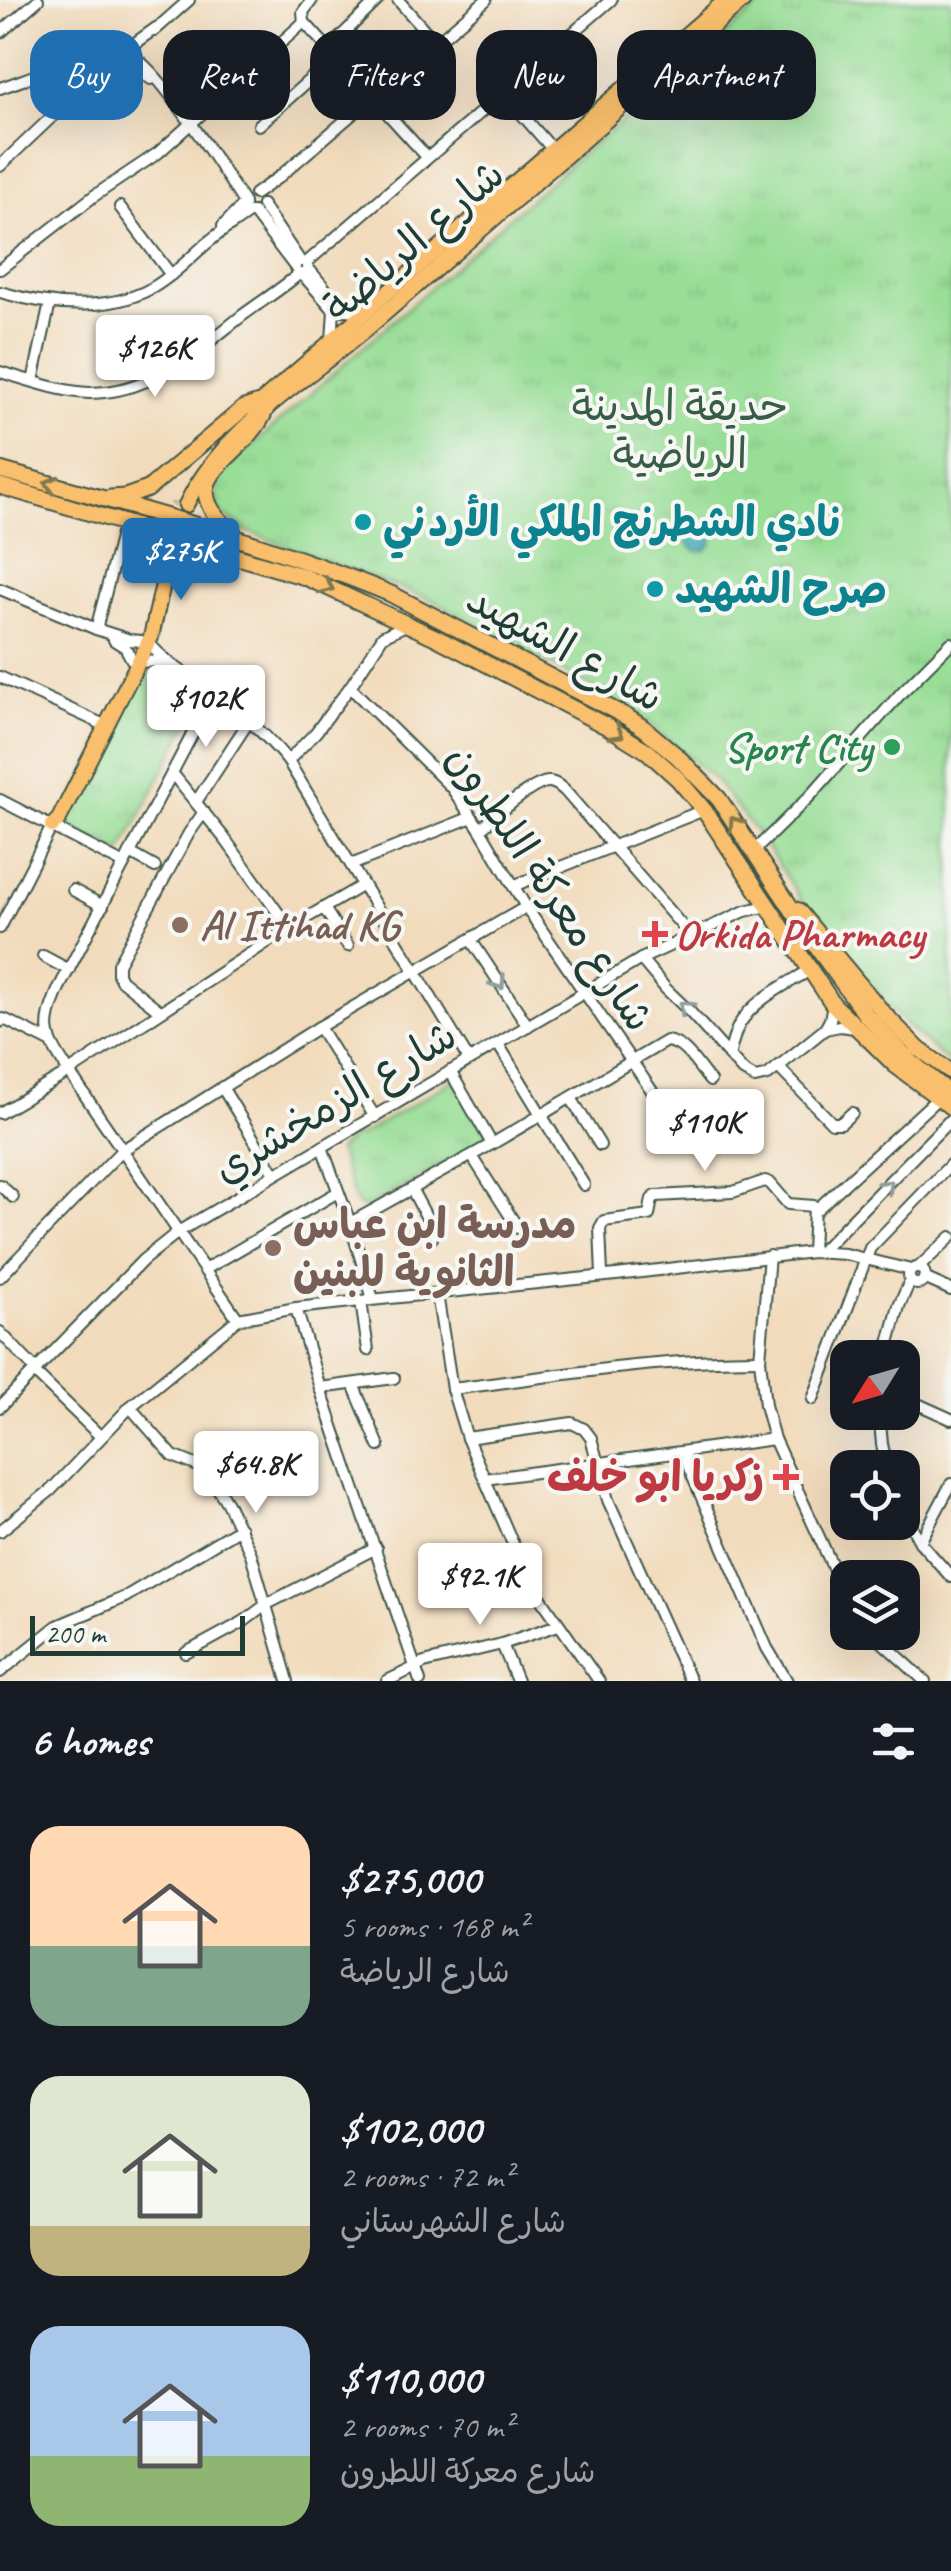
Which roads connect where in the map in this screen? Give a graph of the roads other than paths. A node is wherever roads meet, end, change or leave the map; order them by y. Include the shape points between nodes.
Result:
1 (38, 0) edge
2 (189, 0) edge
3 (312, 0) edge
4 (378, 0) edge
5 (398, 0) edge
6 (486, 0) edge
7 (610, 0) edge
8 (744, 0) edge
9 (722, 9) edge
10 (304, 22) junction
11 (312, 30) edge
12 (352, 30) edge
13 (425, 30) edge
14 (450, 30) edge
15 (576, 30) edge
16 (0, 32) edge
17 (143, 39) edge
18 (143, 72) edge
19 (310, 75) edge
20 (30, 78) edge
21 (0, 88) edge
22 (476, 117) edge
23 (50, 120) edge
24 (345, 120) edge
25 (394, 120) edge
26 (527, 120) edge
27 (190, 124) junction
28 (259, 125) dead end
29 (554, 150) junction
30 (427, 157) junction
31 (0, 166) edge
32 (253, 203) junction
33 (120, 206) dead end
34 (300, 268) junction
35 (0, 269) edge
36 (424, 270) junction
37 (171, 274) junction
38 (0, 292) edge
39 (50, 302) junction
40 (368, 311) junction
41 (331, 343) junction
42 (0, 372) edge
43 (33, 381) junction
44 (262, 407) junction
45 (0, 470) edge
46 (0, 486) edge
47 (101, 497) junction
48 (182, 504) tunnel mouth
49 (124, 523) junction
50 (240, 539) junction
51 (168, 548) tunnel mouth
52 (0, 589) edge
53 (379, 610) junction
54 (409, 624) junction
55 (96, 629) junction
56 (383, 636) junction
57 (144, 642) junction
58 (951, 643) edge
59 (135, 661) junction
60 (180, 671) junction
61 (0, 677) edge
62 (350, 686) junction
63 (214, 693) junction
64 (249, 721) junction
65 (100, 723) junction
66 (288, 761) junction
67 (172, 773) junction
68 (0, 800) edge
69 (196, 802) junction
70 (704, 810) junction
71 (204, 812) junction
72 (472, 817) junction
73 (52, 826) junction
74 (480, 829) junction
75 (614, 846) junction
76 (754, 851) junction
77 (127, 859) junction
78 (351, 865) junction
79 (155, 868) dead end
80 (363, 885) junction
81 (514, 886) junction
82 (755, 886) junction
83 (73, 890) dead end
84 (789, 904) junction
85 (103, 906) junction
86 (768, 906) junction
87 (526, 907) junction
88 (324, 908) junction
89 (745, 911) junction
90 (0, 928) edge
91 (289, 928) junction
92 (690, 935) junction
93 (471, 940) junction
94 (348, 946) dead end
95 (43, 956) dead end
96 (641, 959) junction
97 (69, 970) junction
98 (810, 970) junction
99 (415, 972) junction
100 (583, 992) junction
101 (832, 1004) junction
102 (160, 1011) junction
103 (0, 1022) edge
104 (528, 1026) junction
105 (319, 1028) junction
106 (855, 1028) junction
107 (825, 1029) junction
108 (890, 1040) junction
109 (50, 1042) junction
110 (498, 1044) junction
111 (729, 1056) junction
112 (468, 1060) junction
113 (630, 1062) junction
114 (778, 1067) junction
115 (450, 1071) junction
116 (70, 1072) junction
117 (951, 1072) edge
118 (710, 1081) dead end
119 (951, 1084) edge
120 (222, 1086) junction
121 (570, 1098) junction
122 (946, 1100) edge
123 (0, 1112) edge
124 (852, 1113) dead end
125 (540, 1115) junction
126 (374, 1117) junction
127 (951, 1119) edge
128 (670, 1142) dead end
129 (492, 1144) junction
130 (600, 1146) dead end
131 (322, 1147) junction
132 (121, 1151) junction
133 (472, 1156) junction
134 (951, 1164) edge
135 (276, 1174) junction
136 (584, 1184) dead end
137 (0, 1185) edge
138 (412, 1190) junction
139 (338, 1192) junction
140 (13, 1197) dead end
141 (814, 1212) junction
142 (350, 1224) junction
143 (518, 1228) dead end
144 (178, 1232) junction
145 (951, 1237) edge
146 (432, 1238) dead end
147 (816, 1251) junction
148 (768, 1256) junction
149 (866, 1258) junction
150 (204, 1270) junction
151 (602, 1276) junction
152 (917, 1276) junction
153 (0, 1278) edge
154 (951, 1290) edge
155 (437, 1294) junction
156 (367, 1300) junction
157 (296, 1308) junction
158 (238, 1319) junction
159 (0, 1332) edge
160 (890, 1340) edge
161 (368, 1350) dead end
162 (760, 1359) junction
163 (35, 1372) junction
164 (394, 1378) dead end
165 (354, 1384) junction
166 (320, 1388) junction
167 (452, 1389) junction
168 (812, 1399) dead end
169 (920, 1406) edge
170 (0, 1407) edge
171 (130, 1408) junction
172 (951, 1419) edge
173 (101, 1438) junction
174 (467, 1438) junction
175 (774, 1440) junction
176 (378, 1446) dead end
177 (232, 1450) dead end
178 (683, 1454) junction
179 (598, 1466) junction
180 (208, 1473) junction
181 (485, 1480) junction
182 (951, 1484) edge
183 (240, 1528) junction
184 (0, 1531) edge
185 (920, 1542) joint
186 (376, 1548) junction
187 (830, 1561) edge
188 (951, 1577) edge
189 (537, 1594) junction
190 (443, 1600) dead end
191 (267, 1604) junction
192 (558, 1624) junction
193 (502, 1644) junction
194 (891, 1650) edge
195 (186, 1653) dead end
196 (415, 1667) junction
197 (0, 1672) edge
198 (288, 1681) edge
199 (388, 1681) edge
200 (420, 1681) edge
201 (517, 1681) edge
202 (599, 1681) edge
203 (690, 1681) edge
204 (787, 1681) edge
205 (924, 1681) edge

1 - 16 street
2 - 17 street
3 - 10 street
4 - 12 street
5 - 13 street
6 - 14 street
7 - 15 street
8 - 9 main road, شارع الرياضة
9 - 29 main road, شارع الرياضة
9 - 36 main road, شارع الرياضة
10 - 11 street
10 - 27 street
18 - 27 street via 164,88
19 - 28 street
20 - 21 street
22 - 30 street
23 - 31 street
24 - 32 street
25 - 30 street
26 - 29 street
27 - 32 street
27 - 35 street
29 - 36 main road, شارع الرياضة
30 - 34 street
32 - 34 street
32 - 37 street
33 - 37 street
34 - 40 street via 343,310
34 - 41 street via 334,310
34 - 43 street via 149,381 86,393
36 - 40 main road, شارع الرياضة
36 - 44 main road, شارع الرياضة via 370,326
37 - 39 street via 115,301
38 - 39 street
39 - 43 street
40 - 41 main road, شارع الرياضة
41 - 44 main road, شارع الرياضة
42 - 43 street
44 - 47 highway via 244,408 148,489
44 - 48 main road, شارع الرياضة via 207,456
44 - 50 highway via 255,429 207,486 211,512
47 -> 45 highway, شارع الشهيد
46 - 49 highway, شارع الشهيد
47 - 50 highway, شارع الشهيد
49 -> 53 highway, شارع الشهيد via 305,577
49 - 55 street
76 -> 50 highway, شارع الشهيد via 708,785 627,718 392,594
51 - 57 main road
52 - 55 street
53 - 54 highway, شارع الشهيد
53 - 56 street
54 - 56 street
54 -> 70 highway, شارع الشهيد via 647,751
55 - 57 street
55 - 59 street via 125,646
56 - 62 street
57 - 59 main road
57 - 60 street
58 - 76 street
59 - 60 street
59 - 65 main road
59 - 73 main road
60 - 63 street
61 - 65 street
62 - 66 street
62 - 72 street, شارع معركة اللطرون via 442,776
63 - 64 street
63 - 67 street
64 - 66 street
64 - 69 street
65 - 73 main road
66 - 78 street
67 - 69 street
67 - 77 street
68 - 73 street
69 - 71 street
70 - 75 street
70 - 82 highway, شارع الشهيد
71 - 91 street
71 - 102 street via 118,964 121,980
72 - 74 street, شارع معركة اللطرون
72 - 78 street
73 - 77 street
73 - 90 street
74 - 75 street via 550,782
74 - 81 street, شارع معركة اللطرون
75 - 81 street
75 - 92 street
76 - 84 highway, شارع الشهيد
77 - 79 street
77 - 85 street
78 - 80 street
80 - 88 street
80 - 99 street
81 - 87 street, شارع معركة اللطرون
82 - 86 highway, شارع الشهيد
82 - 89 street
83 - 85 street
84 - 108 highway, شارع الشهيد
84 - 117 main road via 882,1011
85 - 97 street
86 - 89 street, شارع الزمخشري
86 - 98 highway, شارع الشهيد
87 - 93 street
87 - 100 street, شارع معركة اللطرون
88 - 91 street
88 - 94 street
89 - 92 street, شارع الزمخشري
91 - 102 street
92 - 96 street, شارع الزمخشري
93 - 99 street
93 -> 104 street
95 - 97 street
96 - 100 street, شارع الزمخشري
111 -> 96 street
97 - 109 street via 48,1014
98 - 101 highway, شارع الشهيد
98 - 111 street via 753,1008
99 - 105 street
99 - 112 street
100 - 104 street, شارع الزمخشري
100 - 113 street, شارع معركة اللطرون
101 - 106 highway, شارع الشهيد
101 - 107 street
102 - 116 street
103 - 109 street
104 - 110 street, شارع الزمخشري
105 - 120 street
105 - 126 street
106 - 107 street
106 - 122 highway, شارع الشهيد
107 - 114 street
108 - 119 highway
108 - 122 highway, شارع الشهيد
109 - 116 street
110 - 112 street, شارع الزمخشري
110 - 125 street
111 - 114 street via 755,1078
112 - 115 street, شارع الزمخشري
113 - 118 street via 671,1040
113 - 121 street
113 - 128 street, شارع معركة اللطرون via 662,1106
114 - 124 street via 832,1123
115 - 126 street, شارع الزمخشري
115 - 129 street
116 - 123 street
116 - 132 street
120 - 132 street
120 - 135 street
121 - 125 street
121 - 130 street
122 - 141 street
125 - 129 street
125 - 136 street
126 - 131 street, شارع الزمخشري
147 -> 127 street
129 - 133 street
131 - 135 street, شارع الزمخشري
131 - 139 street
132 - 144 street
132 - 153 street
133 - 138 street
133 - 143 street
134 - 149 street
135 - 144 street, شارع الزمخشري
137 - 140 street
138 - 142 street
138 - 146 street
139 - 142 street
139 - 150 street
141 - 147 street
141 - 151 street via 813,1205 788,1204 765,1181 733,1192 656,1196 649,1215 602,1223
142 - 156 street
144 - 150 street
144 - 163 street, شارع الزمخشري via 142,1260
145 - 152 street
147 - 148 street
147 - 149 street
148 - 151 street
148 - 162 street
149 - 152 street
149 - 168 street
150 - 158 street
151 - 155 street
152 - 154 street
152 - 160 street via 899,1306
155 - 156 street
155 - 167 street
156 - 157 street
156 - 161 street
157 - 158 street
157 - 166 street
158 - 171 street
159 - 163 street
162 - 167 street
162 - 175 street
163 - 170 street, شارع الزمخشري
163 - 173 street
164 - 165 street
165 - 166 street
165 - 176 street
166 - 186 street
167 - 174 street
169 - 172 street
171 - 173 street
171 - 180 street via 173,1456
173 - 184 street
174 - 179 street via 578,1424 591,1438
174 - 181 street
175 - 178 street
175 - 187 street
177 - 180 street
178 - 179 street
178 - 204 street
179 - 181 street
179 - 203 street
180 - 183 street
181 - 189 street
182 - 185 street
183 - 191 street
183 - 197 street via 125,1597 58,1626
185 - 188 street
186 - 191 street
186 - 196 street
189 - 190 street via 486,1578
189 - 192 street
191 - 195 street
191 - 198 street
192 - 193 street
192 - 202 street
193 - 196 street
193 - 201 street
194 - 205 street
196 - 199 street
196 - 200 street

